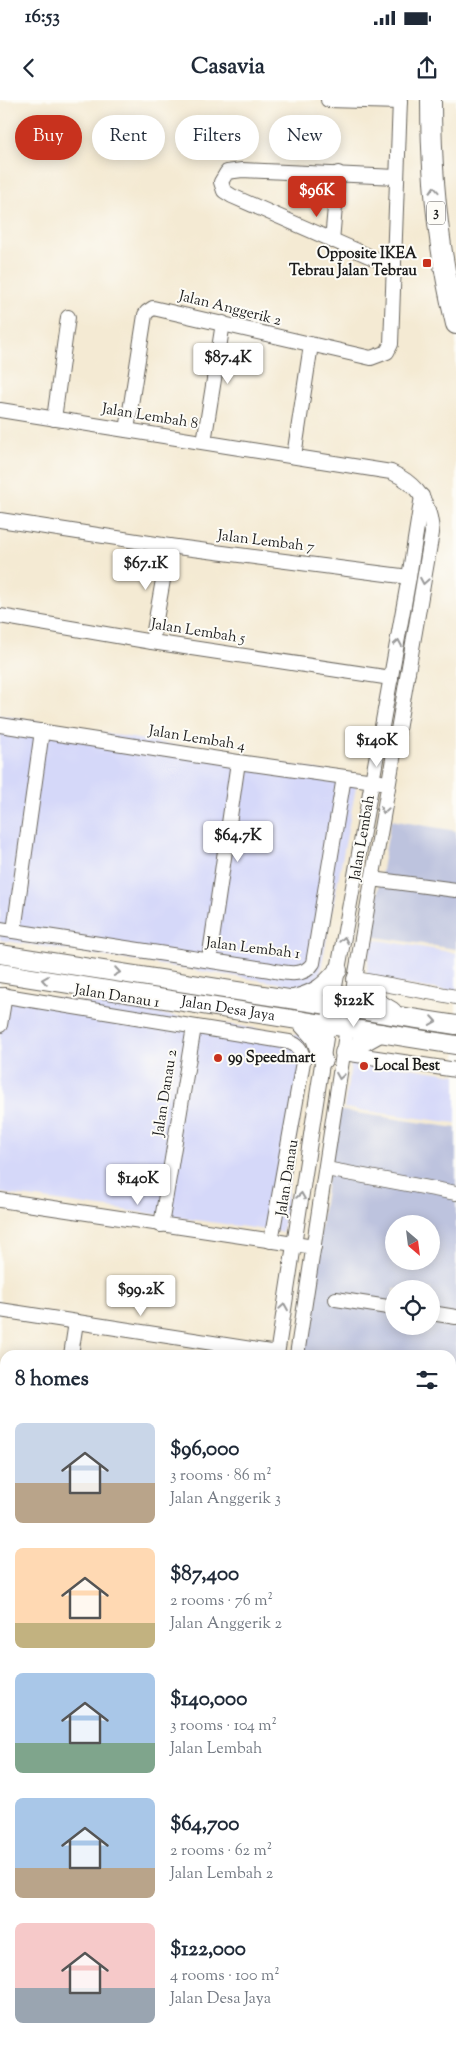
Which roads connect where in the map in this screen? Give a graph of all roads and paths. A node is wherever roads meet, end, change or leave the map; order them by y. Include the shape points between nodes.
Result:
1 (328, 100) edge
2 (431, 100) edge
3 (400, 101) edge
4 (338, 173) junction
5 (397, 176) junction
6 (332, 241) junction
7 (394, 267) junction
8 (68, 317) dead end
9 (223, 324) junction
10 (456, 324) edge
11 (311, 345) junction
12 (0, 410) edge
13 (54, 419) junction
14 (127, 430) junction
15 (204, 442) junction
16 (294, 456) junction
17 (422, 496) junction
18 (0, 520) edge
19 (169, 546) junction
20 (410, 577) junction
21 (0, 616) edge
22 (152, 642) junction
23 (391, 678) junction
24 (0, 725) edge
25 (42, 731) junction
26 (238, 762) junction
27 (344, 778) junction
28 (373, 781) junction
29 (389, 784) junction
30 (372, 879) junction
31 (456, 890) edge
32 (0, 929) edge
33 (14, 931) junction
34 (0, 954) edge
35 (209, 960) junction
36 (338, 970) junction
37 (0, 973) edge
38 (356, 979) junction
39 (2, 995) edge
40 (456, 997) edge
41 (291, 999) junction
42 (332, 1006) junction
43 (350, 1008) junction
44 (401, 1016) junction
45 (299, 1020) junction
46 (0, 1025) edge
47 (328, 1025) junction
48 (456, 1025) edge
49 (194, 1027) junction
50 (347, 1028) junction
51 (380, 1033) junction
52 (456, 1045) edge
53 (344, 1053) junction
54 (323, 1060) junction
55 (456, 1070) edge
56 (326, 1170) junction
57 (456, 1193) edge
58 (0, 1200) edge
59 (161, 1225) junction
60 (271, 1241) junction
61 (294, 1244) junction
62 (314, 1247) junction
63 (336, 1299) dead end
64 (385, 1307) edge
65 (0, 1310) edge
66 (440, 1314) edge
67 (456, 1317) edge
68 (76, 1322) junction
69 (72, 1350) edge
70 (252, 1350) edge
71 (278, 1350) edge
72 (298, 1350) edge

1 - 3 street
10 -> 2 highway, 3 via 436,218
3 - 5 street
4 - 5 street
4 - 6 street
4 - 6 street via 242,170 226,172 221,182 224,191 232,196
5 - 7 street
6 - 7 street
7 - 11 street, Jalan Anggerik 2 via 391,344 387,352 371,358
8 - 13 street
9 - 11 street, Jalan Anggerik 2
9 - 14 street, Jalan Anggerik 2 via 158,308 150,309 145,315
9 - 15 street
11 - 16 street
12 - 13 street, Jalan Lembah 8
13 - 14 street, Jalan Lembah 8
14 - 15 street, Jalan Lembah 8
15 - 16 street, Jalan Lembah 8
16 - 17 street, Jalan Lembah via 391,472 411,483
17 - 20 street, Jalan Lembah
17 -> 29 street, Jalan Lembah via 429,511 432,533
18 - 19 street, Jalan Lembah 7
19 - 20 street, Jalan Lembah 7
19 - 22 street
23 -> 20 street, Jalan Lembah
21 - 22 street, Jalan Lembah 5
22 - 23 street, Jalan Lembah 5
23 - 28 street, Jalan Lembah
24 - 25 street, Jalan Lembah 4
25 - 26 street, Jalan Lembah 4
25 - 33 street
26 - 27 street, Jalan Lembah 4
26 - 35 street
27 - 28 street, Jalan Lembah 4
27 - 35 street, Jalan Lembah 1 via 310,968 296,973
28 - 29 street, Jalan Lembah 4
36 -> 28 street, Jalan Lembah
29 -> 30 street, Jalan Lembah
30 - 31 street
30 - 38 street, Jalan Lembah
32 - 33 street, Jalan Lembah 1
33 - 35 street, Jalan Lembah 1
34 -> 41 main road, Jalan Desa Jaya
36 - 41 main road via 321,989
36 - 42 street, Jalan Lembah
45 -> 37 main road, Jalan Desa Jaya
38 - 40 street
38 - 43 street, Jalan Lembah
38 - 44 main road via 370,998
39 - 46 street
39 - 49 street, Jalan Danau 1
41 - 42 main road, Jalan Desa Jaya
42 - 43 main road, Jalan Desa Jaya
42 - 47 street, Jalan Danau
43 - 44 main road, Jalan Desa Jaya
43 - 50 street
44 -> 48 main road, Jalan Desa Jaya
45 - 47 main road, Jalan Desa Jaya
45 - 54 main road via 315,1038
47 - 50 main road, Jalan Desa Jaya
47 - 54 street, Jalan Danau
49 - 59 street, Jalan Danau 2
49 - 60 street, Jalan Danau 1 via 293,1043 300,1048 302,1062
50 - 51 main road, Jalan Desa Jaya
50 - 53 street
51 - 52 main road, Jalan Desa Jaya
51 - 53 main road
53 - 55 street
53 -> 56 street
61 -> 54 street, Jalan Danau
56 - 57 street
56 - 62 street
58 - 59 street
59 - 60 street
60 - 61 street
61 - 62 street
71 -> 61 street, Jalan Danau
62 - 72 street
63 - 64 street
65 - 68 street
66 - 67 street
68 - 69 street
68 - 70 street

